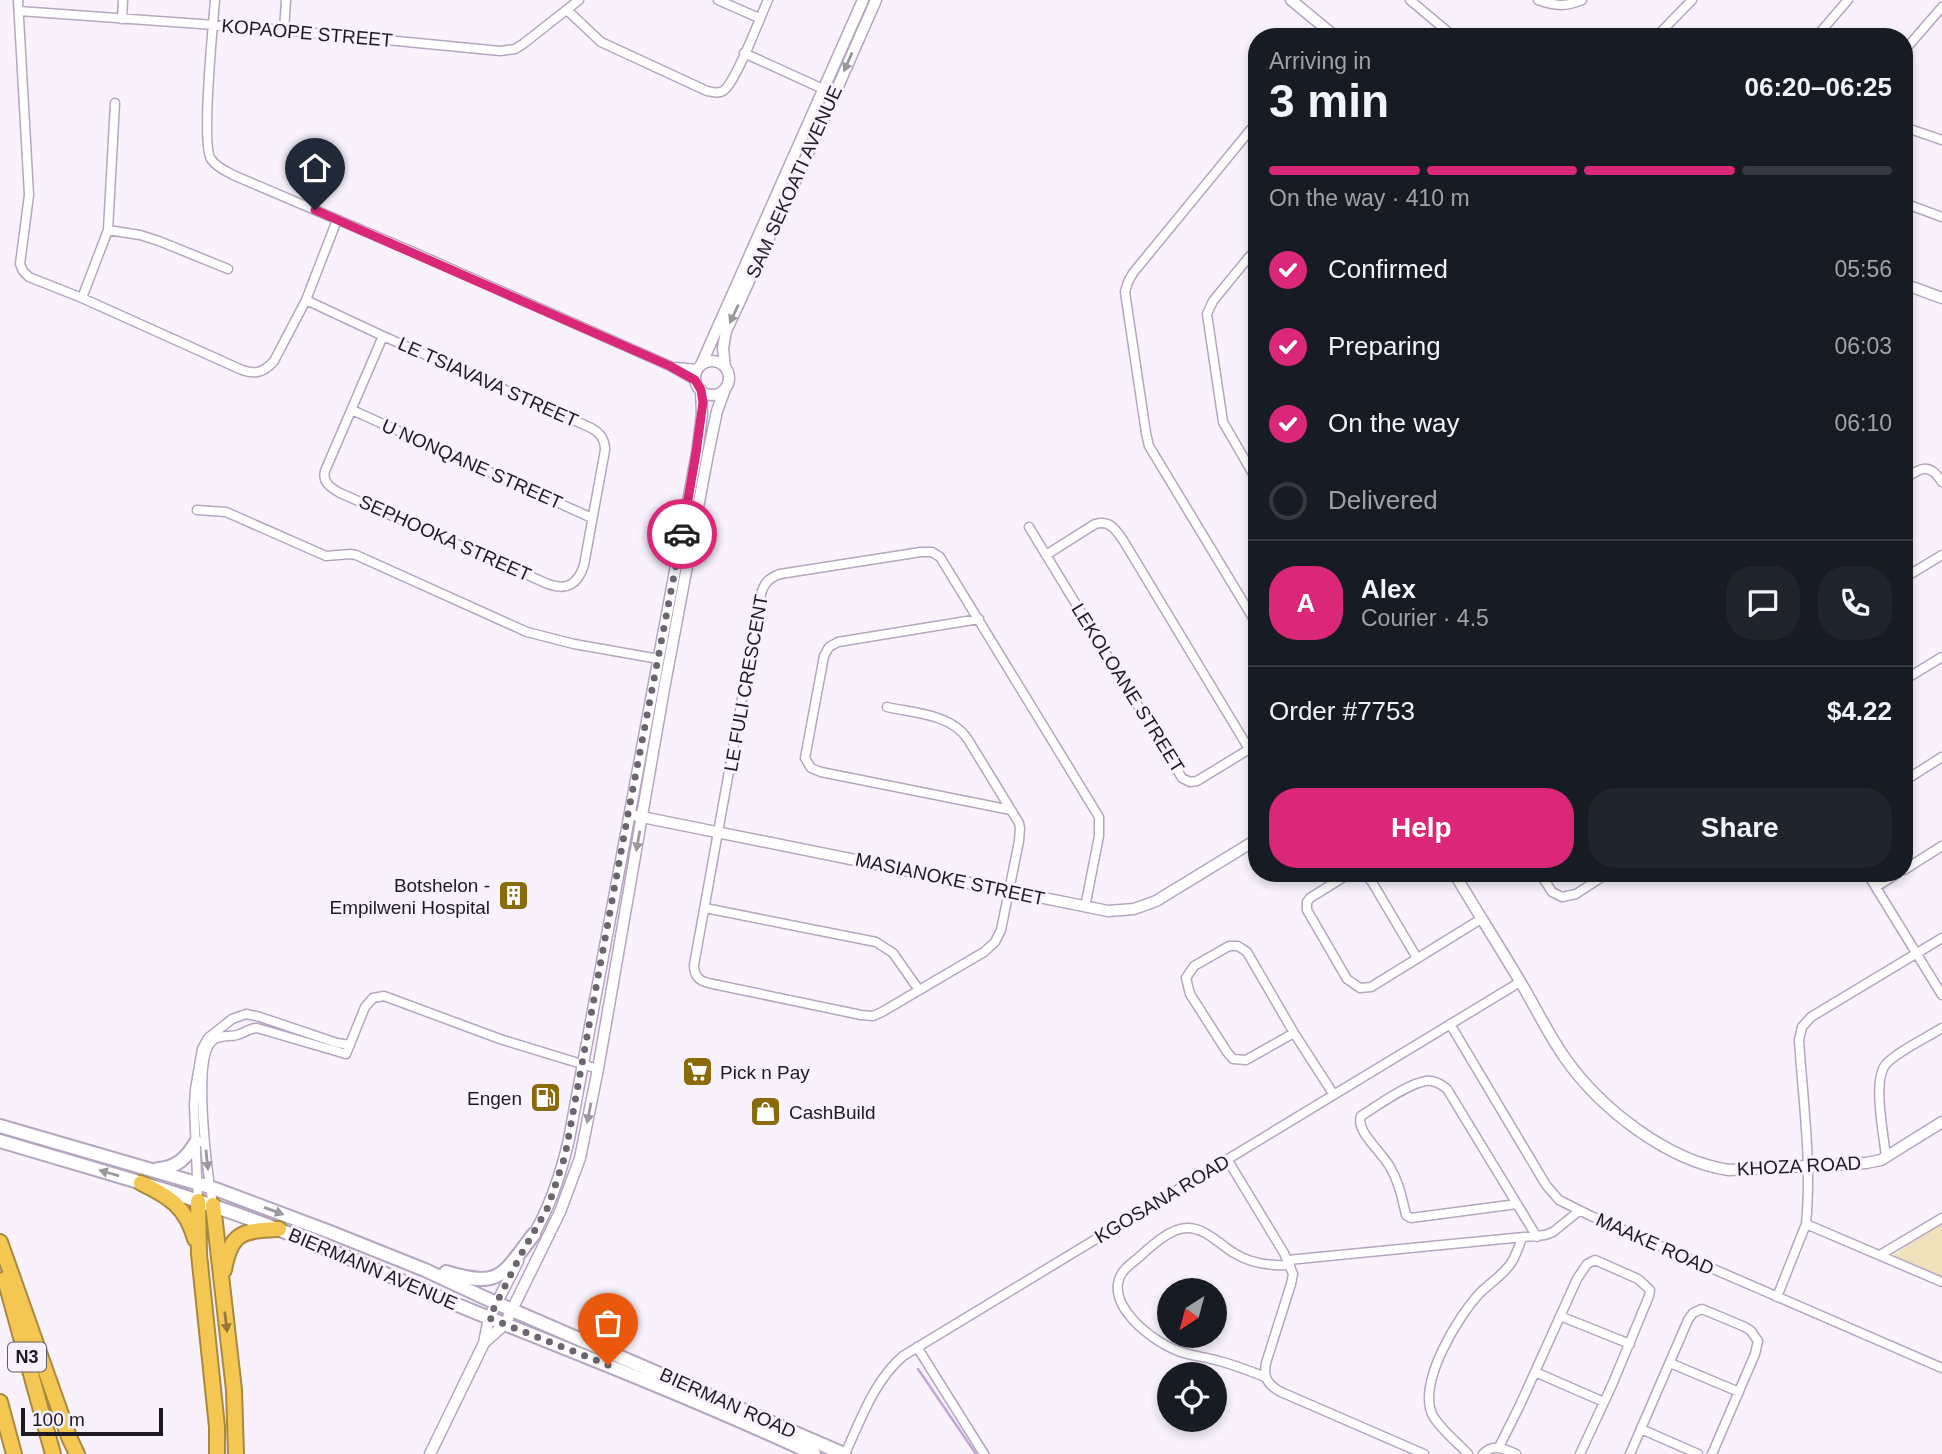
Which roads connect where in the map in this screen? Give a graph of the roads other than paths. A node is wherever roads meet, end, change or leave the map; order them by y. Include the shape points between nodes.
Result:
1 (18, 0) edge
2 (123, 0) edge
3 (215, 0) edge
4 (286, 0) edge
5 (579, 0) edge
6 (718, 0) edge
7 (768, 0) edge
8 (863, 0) edge
9 (876, 0) edge
10 (1292, 0) edge
11 (1410, 0) edge
12 (1538, 0) edge
13 (1582, 0) edge
14 (1692, 0) edge
15 (1848, 0) edge
16 (1942, 8) edge
17 (567, 10) junction
18 (19, 11) junction
19 (122, 19) junction
20 (759, 19) junction
21 (213, 25) junction
22 (1323, 28) edge
23 (1443, 28) edge
24 (1665, 28) edge
25 (1824, 28) edge
26 (284, 30) junction
27 (1913, 41) edge
28 (744, 53) junction
29 (823, 89) junction
30 (115, 103) dead end
31 (1913, 130) edge
32 (1248, 133) edge
33 (1942, 140) edge
34 (1913, 206) edge
35 (1942, 217) edge
36 (337, 220) junction
37 (108, 230) junction
38 (1248, 260) edge
39 (228, 269) dead end
40 (1913, 287) edge
41 (82, 298) junction
42 (1942, 298) edge
43 (306, 300) junction
44 (383, 336) junction
45 (725, 367) junction
46 (698, 371) junction
47 (725, 389) junction
48 (701, 390) junction
49 (352, 410) junction
50 (1248, 465) edge
51 (1913, 473) edge
52 (1942, 482) edge
53 (197, 510) dead end
54 (592, 518) junction
55 (1029, 527) dead end
56 (1046, 555) junction
57 (1942, 555) edge
58 (1913, 573) edge
59 (569, 586) joint
60 (1248, 610) edge
61 (979, 619) junction
62 (1942, 657) edge
63 (659, 659) junction
64 (1913, 675) edge
65 (887, 707) dead end
66 (1248, 739) edge
67 (1248, 750) edge
68 (1942, 757) edge
69 (1913, 775) edge
70 (1011, 810) junction
71 (628, 814) junction
72 (642, 817) junction
73 (719, 831) junction
74 (1248, 846) edge
75 (1942, 846) edge
76 (1913, 864) edge
77 (1335, 882) edge
78 (1372, 882) edge
79 (1459, 882) edge
80 (1546, 882) edge
81 (1594, 882) edge
82 (1873, 882) edge
83 (1884, 882) edge
84 (1876, 887) junction
85 (1009, 891) junction
86 (1086, 907) junction
87 (705, 908) junction
88 (1481, 919) junction
89 (1942, 938) edge
90 (1916, 954) junction
91 (1417, 958) junction
92 (1520, 982) junction
93 (919, 990) junction
94 (1942, 995) edge
95 (1450, 1024) junction
96 (1942, 1028) edge
97 (1294, 1033) junction
98 (348, 1050) junction
99 (582, 1063) junction
100 (598, 1069) junction
101 (1334, 1095) junction
102 (1942, 1122) edge
103 (0, 1126) edge
104 (0, 1141) edge
105 (196, 1142) junction
106 (1886, 1157) junction
107 (1227, 1159) junction
108 (1807, 1167) junction
109 (155, 1170) junction
110 (141, 1183) junction
111 (204, 1185) junction
112 (198, 1201) junction
113 (1517, 1204) junction
114 (213, 1205) junction
115 (1579, 1211) junction
116 (1942, 1218) edge
117 (1806, 1224) junction
118 (279, 1229) junction
119 (534, 1234) junction
120 (1537, 1237) junction
121 (1522, 1238) junction
122 (0, 1242) edge
123 (199, 1254) junction
124 (1880, 1255) junction
125 (0, 1261) edge
126 (1289, 1262) junction
127 (425, 1270) junction
128 (1942, 1282) edge
129 (222, 1289) junction
130 (1777, 1297) junction
131 (496, 1303) junction
132 (512, 1310) junction
133 (1560, 1316) junction
134 (489, 1318) junction
135 (505, 1324) junction
136 (484, 1343) junction
137 (1630, 1345) junction
138 (917, 1347) junction
139 (1670, 1363) junction
140 (1942, 1368) edge
141 (1535, 1372) junction
142 (1265, 1377) junction
143 (1739, 1392) junction
144 (0, 1402) edge
145 (1604, 1402) junction
146 (1641, 1429) junction
147 (1499, 1447) junction
148 (14, 1454) edge
149 (53, 1454) edge
150 (77, 1454) edge
151 (216, 1454) edge
152 (236, 1454) edge
153 (430, 1454) edge
154 (814, 1454) edge
155 (844, 1454) edge
156 (984, 1454) edge
157 (1424, 1454) edge
158 (1468, 1454) edge
159 (1483, 1454) edge
160 (1516, 1454) edge
161 (1580, 1454) edge
162 (1630, 1454) edge
163 (1698, 1454) edge
164 (1712, 1454) edge

1 - 18 street
2 - 19 street
3 - 21 street
4 - 26 street
5 - 17 street, KOPAOPE STREET
6 - 20 street
7 - 20 street
8 - 29 street, SAM SEKOATI AVENUE
9 -> 45 street, SAM SEKOATI AVENUE via 726,331
10 - 22 street
11 - 23 street
12 - 13 street via 1560,6
14 - 24 street
15 - 25 street
16 - 27 street
17 - 26 street, KOPAOPE STREET via 515,49 500,51
17 - 28 street via 601,41 713,93 728,86
18 - 19 street, KOPAOPE STREET
18 - 41 street via 29,195 20,264 29,276
19 - 21 street, KOPAOPE STREET
20 - 28 street
21 - 26 street, KOPAOPE STREET
21 - 36 street via 210,158 233,175
28 - 29 street
29 - 46 street, SAM SEKOATI AVENUE
30 - 37 street
31 - 33 street
32 - 60 street via 1133,272 1125,292 1149,446
34 - 35 street
36 - 43 street
36 - 46 street via 670,366
37 - 39 street via 141,235
37 - 41 street
38 - 50 street via 1207,314 1223,422
40 - 42 street
41 - 43 street via 251,373 267,369 274,361
43 - 44 street, LE TSIAVAVA STREET
44 - 49 street
44 - 54 street, LE TSIAVAVA STREET via 598,432 605,450
45 - 46 street via 713,361
45 - 47 street via 729,376
46 - 48 street
47 - 48 street via 710,395
47 - 72 street via 708,454
48 - 63 street via 699,440
49 - 54 street, U NONQANE STREET
49 - 59 street, SEPHOOKA STREET via 325,471 330,487 548,584
51 - 52 street via 1926,468 1936,472
53 - 63 street via 226,512 326,556 356,555 527,632
54 - 59 street, LE TSIAVAVA STREET via 582,572
55 - 56 street, LEKOLOANE STREET
56 - 66 street via 1095,524 1111,525
56 - 67 street, LEKOLOANE STREET via 1182,778 1197,781
57 - 58 street
61 - 70 street via 829,647 805,758 811,768 821,772
61 - 73 street, LE FULI CRESCENT via 940,557 932,552 769,579 761,594
61 - 86 street, LE FULI CRESCENT via 1098,817 1099,836
62 - 64 street
63 - 71 street
65 - 70 street via 947,720 958,727
68 - 69 street
70 - 85 street, LE FULI CRESCENT via 1020,832
71 - 72 street, MASIANOKE STREET
71 - 99 street
72 - 73 street, MASIANOKE STREET
72 -> 100 street
73 - 85 street, MASIANOKE STREET
73 - 87 street, LE FULI CRESCENT
74 - 86 street, MASIANOKE STREET via 1149,904 1117,911
75 - 76 street
77 - 91 street via 1314,895 1307,906 1354,986 1365,988
78 - 91 street
79 - 88 street, KHOZA ROAD
80 - 81 street via 1562,897
82 - 84 street
83 - 84 street
84 - 90 street
85 - 86 street, MASIANOKE STREET
85 - 93 street, LE FULI CRESCENT via 995,942
87 - 93 street via 876,942 893,953
87 - 93 street, LE FULI CRESCENT via 694,971 705,983 867,1016
88 - 91 street
88 - 92 street, KHOZA ROAD
89 - 90 street
90 - 94 street
90 - 108 street via 1811,1017 1802,1027
92 - 95 street, KGOSANA ROAD
92 - 108 street, KHOZA ROAD via 1571,1066 1643,1134 1720,1169
95 - 101 street, KGOSANA ROAD
95 - 115 street, MAAKE ROAD via 1546,1185 1559,1200
96 - 106 street via 1882,1069
97 - 97 street via 1242,948 1229,946 1188,974 1190,994 1233,1059 1245,1060
97 - 101 street
98 - 99 street via 370,1001 384,996 500,1039
98 - 105 street via 252,1014 237,1016 201,1049 194,1105
98 -> 111 street via 257,1028 211,1041 203,1089
99 - 100 street
99 - 119 street via 565,1156
100 -> 132 street via 580,1158
101 - 107 street, KGOSANA ROAD
102 - 106 street, KHOZA ROAD
103 - 109 main road, BIERMANN AVENUE
110 -> 104 main road, BIERMANN AVENUE
105 - 109 main road via 175,1166
105 - 111 street
106 - 108 street, KHOZA ROAD
107 - 126 street
107 - 138 street, KGOSANA ROAD
108 - 117 street
109 - 111 main road, BIERMANN AVENUE
110 - 112 main road, BIERMANN AVENUE
110 - 123 highway via 179,1206
111 - 112 street
111 - 114 street
111 -> 127 main road, BIERMANN AVENUE
112 - 114 main road, BIERMANN AVENUE
112 - 123 highway
113 - 113 street via 1440,1084 1427,1081 1407,1088 1361,1116 1361,1129 1390,1165 1406,1215 1411,1218
113 - 120 street
114 - 118 main road, BIERMANN AVENUE
114 - 129 highway
115 - 120 street via 1553,1232
115 - 130 street, MAAKE ROAD
116 - 124 street
117 - 124 street
117 - 130 street
118 - 129 highway via 238,1236 227,1252
118 - 134 main road, BIERMANN AVENUE
119 - 127 main road via 510,1265 493,1278 476,1281
119 - 131 street
120 - 121 street
121 - 126 street
121 - 158 street via 1510,1266 1480,1293 1456,1325 1431,1383 1433,1416
122 - 150 highway
123 - 151 highway via 215,1395
124 - 128 street
125 - 149 highway, N3
126 - 142 street via 1292,1284
126 - 142 street via 1272,1266 1248,1260 1200,1231 1185,1228 1168,1234 1140,1256 1119,1280 1118,1294 1127,1313 1150,1336 1179,1351
127 - 131 main road, BIERMANN AVENUE
129 -> 152 highway
130 - 140 street, MAAKE ROAD
131 - 132 main road, BIERMAN ROAD
131 - 134 street
132 - 135 street
132 - 155 main road, BIERMAN ROAD
133 - 137 street
133 - 137 street via 1583,1269 1595,1260 1603,1263 1638,1279 1650,1290
133 - 141 street
134 - 135 main road, BIERMANN AVENUE
134 - 136 street
135 - 136 street
135 - 154 main road, BIERMANN AVENUE
136 - 153 street
137 - 145 street
138 - 155 street, KGOSANA ROAD via 884,1375
138 - 156 street
139 - 143 street
139 - 143 street via 1693,1313 1702,1308 1710,1311 1745,1326 1758,1341
139 - 146 street
141 - 145 street
141 - 147 street
142 - 157 street via 1281,1392
143 - 164 street
144 - 148 highway
145 - 161 street
146 - 162 street
146 - 163 street
147 - 159 street
147 - 160 street

